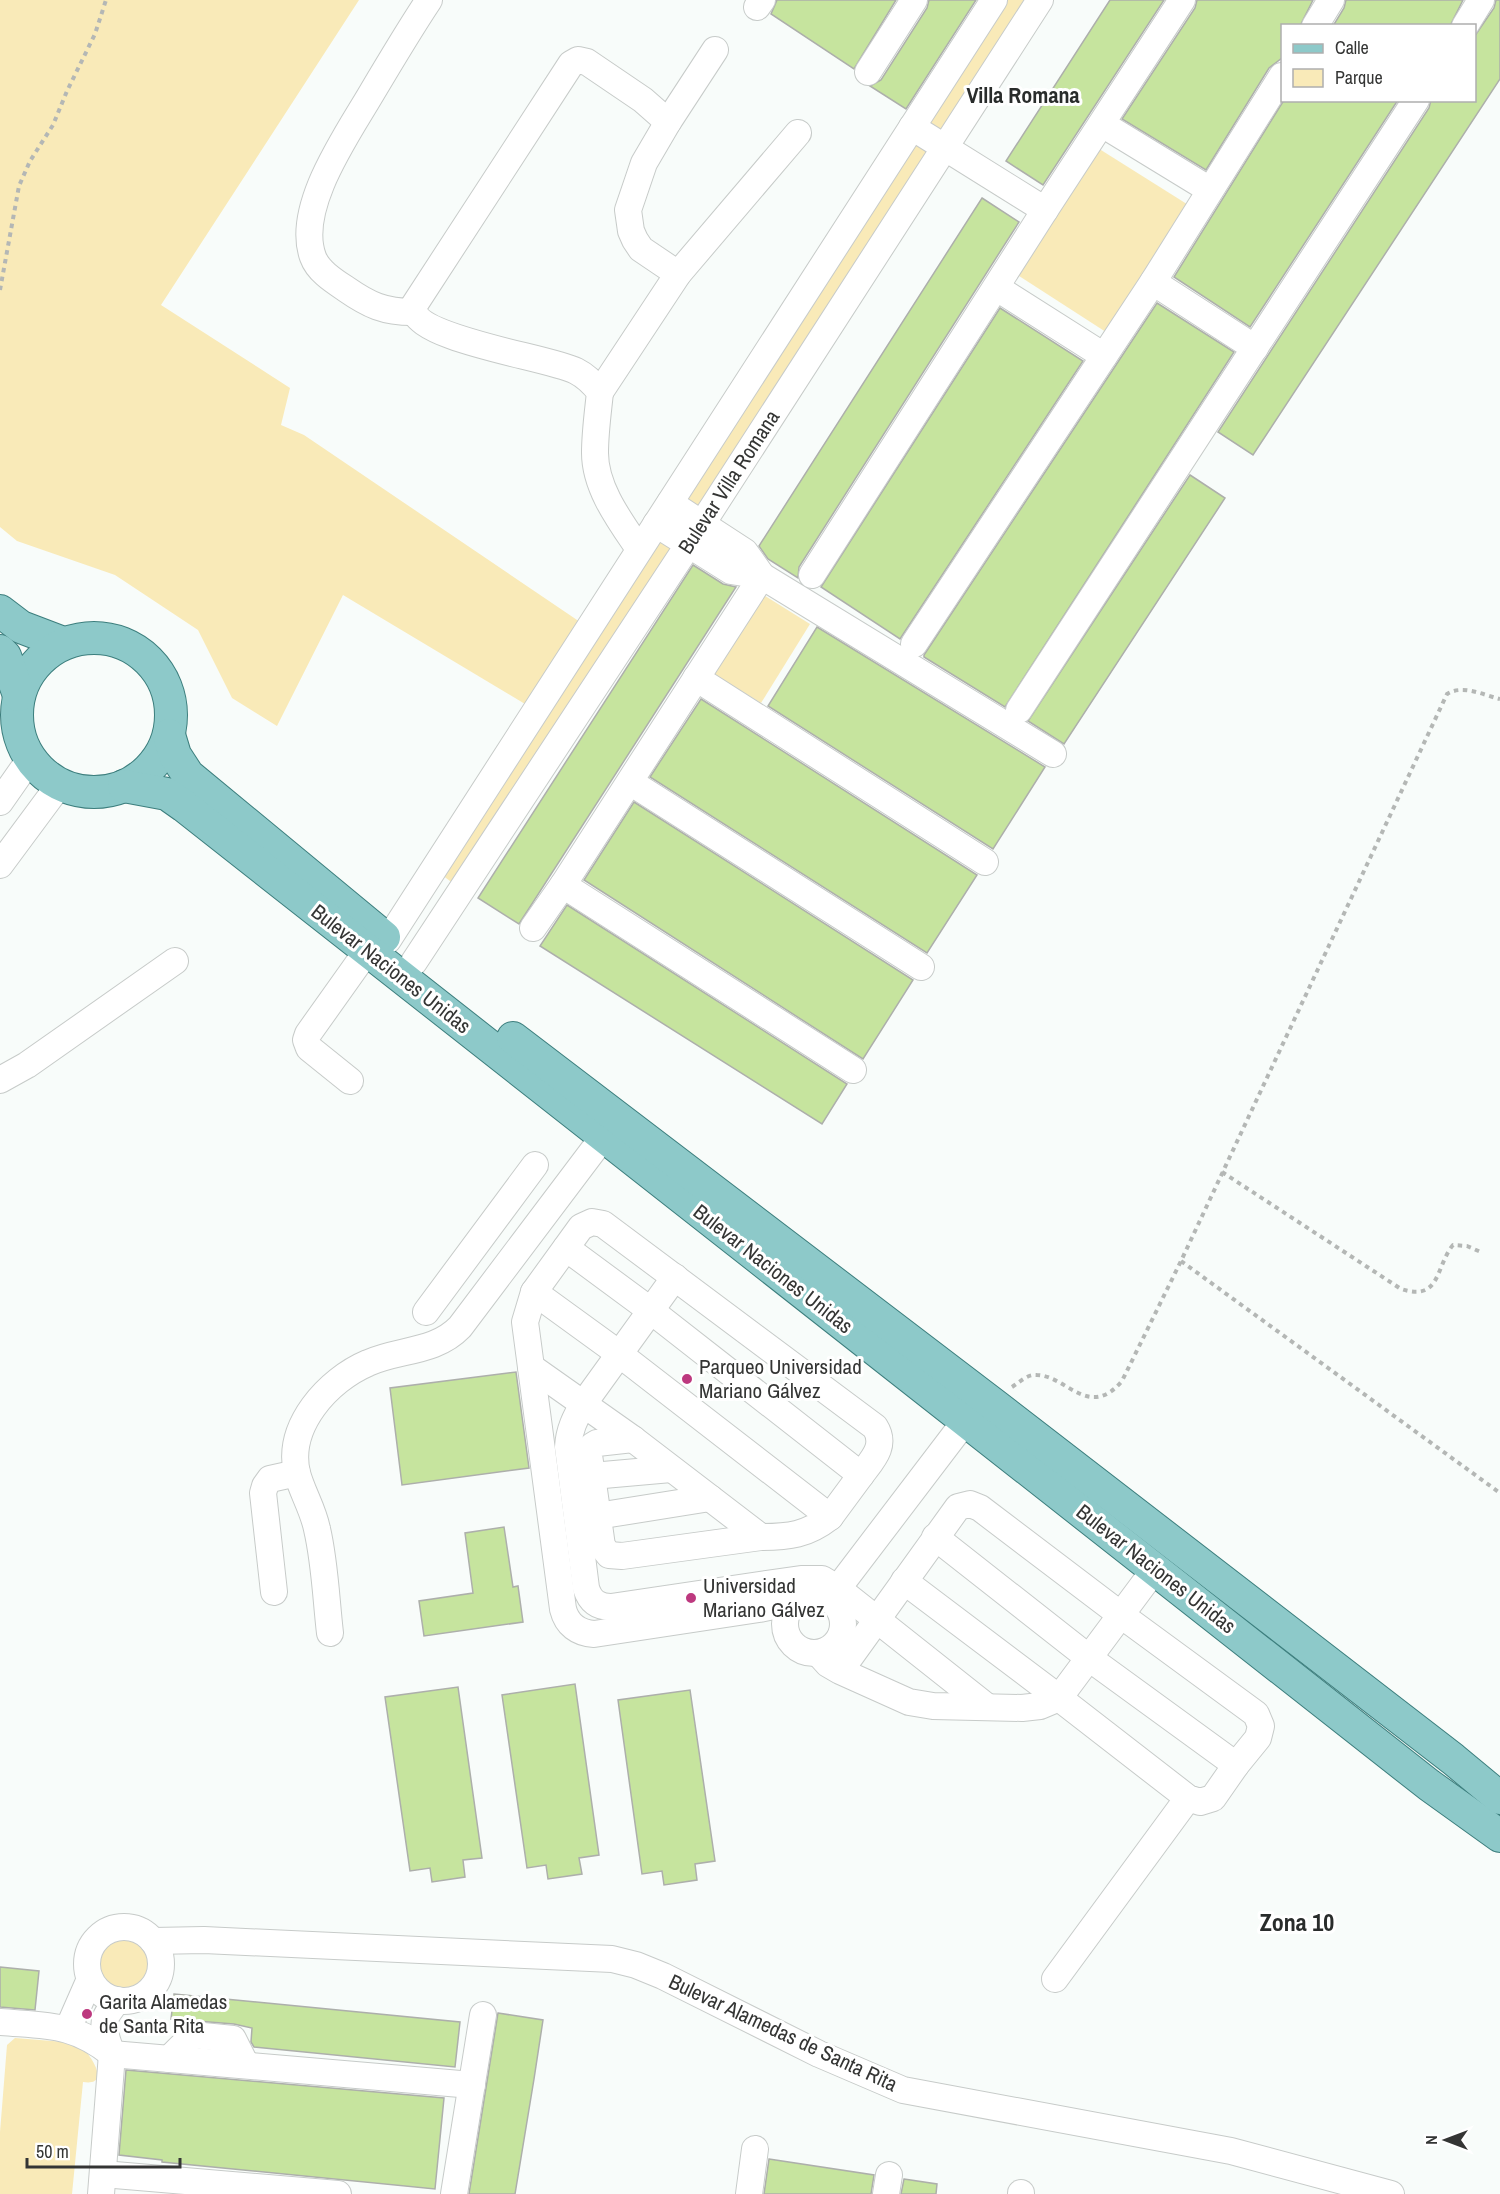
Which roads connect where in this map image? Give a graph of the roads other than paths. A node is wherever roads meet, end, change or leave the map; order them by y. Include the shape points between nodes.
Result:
1 (429, 0) edge
2 (914, 0) edge
3 (994, 0) edge
4 (1040, 0) edge
5 (1182, 0) edge
6 (1331, 0) edge
7 (1482, 0) edge
8 (1316, 24) edge
9 (1466, 24) edge
10 (715, 50) dead end
11 (868, 72) dead end
12 (1281, 78) edge
13 (1415, 102) edge
14 (668, 122) junction
15 (1102, 124) junction
16 (912, 127) junction
17 (798, 133) dead end
18 (945, 147) junction
19 (1210, 190) junction
20 (1045, 210) junction
21 (678, 274) junction
22 (1153, 282) junction
23 (997, 288) junction
24 (413, 312) junction
25 (1255, 348) junction
26 (1104, 356) junction
27 (600, 392) junction
28 (663, 513) junction
29 (696, 533) junction
30 (639, 549) junction
31 (812, 575) dead end
32 (762, 576) junction
33 (0, 611) edge
34 (63, 644) junction
35 (914, 644) dead end
36 (0, 651) edge
37 (696, 678) junction
38 (19, 695) junction
39 (1019, 710) dead end
40 (169, 735) junction
41 (1053, 754) dead end
42 (30, 759) junction
43 (630, 782) junction
44 (60, 784) junction
45 (124, 786) junction
46 (0, 802) edge
47 (985, 862) dead end
48 (0, 866) edge
49 (563, 885) junction
50 (532, 928) dead end
51 (377, 945) junction
52 (176, 961) dead end
53 (414, 962) junction
54 (921, 968) dead end
55 (853, 1070) dead end
56 (0, 1080) edge
57 (350, 1081) dead end
58 (604, 1136) junction
59 (535, 1164) dead end
60 (566, 1248) junction
61 (675, 1277) junction
62 (449, 1280) junction
63 (534, 1292) junction
64 (480, 1301) junction
65 (650, 1310) junction
66 (426, 1312) dead end
67 (618, 1353) junction
68 (531, 1367) junction
69 (584, 1403) junction
70 (960, 1416) junction
71 (633, 1439) junction
72 (671, 1469) junction
73 (297, 1473) junction
74 (861, 1475) junction
75 (592, 1476) junction
76 (710, 1498) junction
77 (597, 1516) junction
78 (830, 1517) junction
79 (935, 1537) junction
80 (761, 1538) junction
81 (1155, 1569) junction
82 (904, 1581) junction
83 (829, 1589) junction
84 (274, 1592) dead end
85 (797, 1601) junction
86 (1121, 1615) junction
87 (877, 1619) junction
88 (330, 1633) dead end
89 (819, 1653) junction
90 (1089, 1658) junction
91 (840, 1671) junction
92 (1059, 1698) junction
93 (986, 1706) junction
94 (1453, 1759) junction
95 (1236, 1765) junction
96 (1429, 1785) junction
97 (1188, 1798) junction
98 (1500, 1798) edge
99 (1486, 1820) edge
100 (1500, 1836) edge
101 (157, 1953) junction
102 (90, 1979) junction
103 (1055, 1979) dead end
104 (117, 2000) junction
105 (483, 2014) dead end
106 (0, 2022) edge
107 (68, 2029) junction
108 (112, 2054) junction
109 (472, 2085) junction
110 (755, 2150) dead end
111 (102, 2184) edge
112 (338, 2194) edge
113 (454, 2194) edge
114 (749, 2194) edge
115 (1391, 2194) edge

1 - 24 street via 333,159 315,202 309,239 316,265 360,299 384,310
2 - 11 street
3 - 16 street, Bulevar Villa Romana
4 - 18 street, Bulevar Villa Romana
5 - 15 street
6 - 8 street
7 - 9 street
10 - 14 street
12 - 19 street
13 - 25 street
14 - 21 street via 641,172 630,200 628,221 641,249
14 - 24 street via 644,100 587,62 578,60 571,64 414,302
15 - 19 street
15 - 20 street
16 - 18 street
16 - 28 street, Bulevar Villa Romana
17 - 21 street
18 - 20 street
18 - 29 street, Bulevar Villa Romana
19 - 22 street
20 - 23 street
21 - 27 street
22 - 25 street
22 - 26 street
23 - 26 street
23 - 31 street
24 - 27 street via 419,320 447,334 575,370
25 - 39 street
26 - 35 street
27 - 30 street via 597,469 616,515
28 - 29 street
28 - 30 street, Bulevar Villa Romana
29 - 32 street via 731,571
29 - 53 street, Bulevar Villa Romana
30 - 51 street, Bulevar Villa Romana
32 - 37 street
32 - 41 street
33 - 34 main road via 21,627
34 - 38 main road via 35,664
34 - 40 main road via 80,638 114,639 144,655 168,692
36 - 38 main road
37 - 43 street
37 - 47 street
38 - 42 main road via 19,734
40 - 45 main road via 152,765
40 - 51 main road, Bulevar Naciones Unidas via 175,755 188,775
42 - 44 main road
42 - 46 street
43 - 49 street
43 - 54 street
44 - 45 main road via 98,792
44 - 48 street
45 - 51 main road, Bulevar Naciones Unidas via 167,794
49 - 50 street
49 - 55 street
51 - 53 main road, Bulevar Naciones Unidas
51 - 57 street, Bulevar Villa Romana via 306,1040 309,1048
51 - 58 main road, Bulevar Naciones Unidas
52 - 56 street
53 - 94 main road, Bulevar Naciones Unidas
58 - 64 street
58 - 70 main road, Bulevar Naciones Unidas
59 - 62 street
60 - 61 street via 581,1227 598,1222
60 - 63 street
60 - 65 street
61 - 65 street
61 - 74 street via 875,1427 880,1447
62 - 64 street
62 - 66 street
63 - 67 street
63 - 68 street via 525,1322
64 - 73 street via 450,1337 369,1362 344,1376 316,1402 302,1428 296,1453
65 - 67 street
65 - 74 street
67 - 69 street
67 - 78 street
68 - 69 street
68 - 85 street via 563,1609 573,1627 594,1634
69 - 71 street
69 - 83 street via 569,1433 568,1447 586,1588 596,1603 606,1607 801,1580
70 - 81 main road, Bulevar Naciones Unidas
70 - 83 street
71 - 72 street
71 - 75 street via 592,1446
72 - 75 street
72 - 76 street
73 - 84 street via 270,1479 263,1493
73 - 88 street via 318,1532
74 - 78 street
75 - 77 street
76 - 77 street
76 - 80 street
77 - 80 street via 602,1546 615,1557
78 - 80 street via 800,1534
79 - 82 street
79 - 86 street via 958,1507 970,1504 980,1508
79 - 90 street
81 - 86 street
81 - 96 main road, Bulevar Naciones Unidas
82 - 87 street
82 - 92 street
83 - 85 street
83 - 87 street
83 - 89 street via 843,1618 843,1628 835,1645
85 - 89 street via 786,1617 788,1636 800,1650
86 - 90 street
86 - 95 street via 1256,1714 1261,1726 1258,1738
87 - 91 street
87 - 93 street
89 - 91 street
90 - 92 street
90 - 95 street
91 - 93 street via 909,1702
92 - 93 street via 1031,1707
92 - 97 street
94 - 96 main road via 1448,1782
94 - 98 main road, Bulevar Naciones Unidas
95 - 97 street via 1213,1798 1200,1802
96 - 99 main road, Bulevar Naciones Unidas
97 - 103 street
99 - 100 main road, Bulevar Naciones Unidas
101 - 102 street via 145,1933 134,1927 110,1929 92,1944 87,1968
101 - 104 street via 154,1985 138,1998
101 - 115 street, Bulevar Alamedas de Santa Rita via 204,1941 612,1959 663,1976 903,2090 1231,2151
102 - 104 street via 97,1989
102 - 107 street
104 - 108 street via 105,2022
105 - 109 street
106 - 107 street
107 - 108 street via 87,2036
108 - 109 street
108 - 111 street
109 - 113 street
110 - 114 street
111 - 112 street

